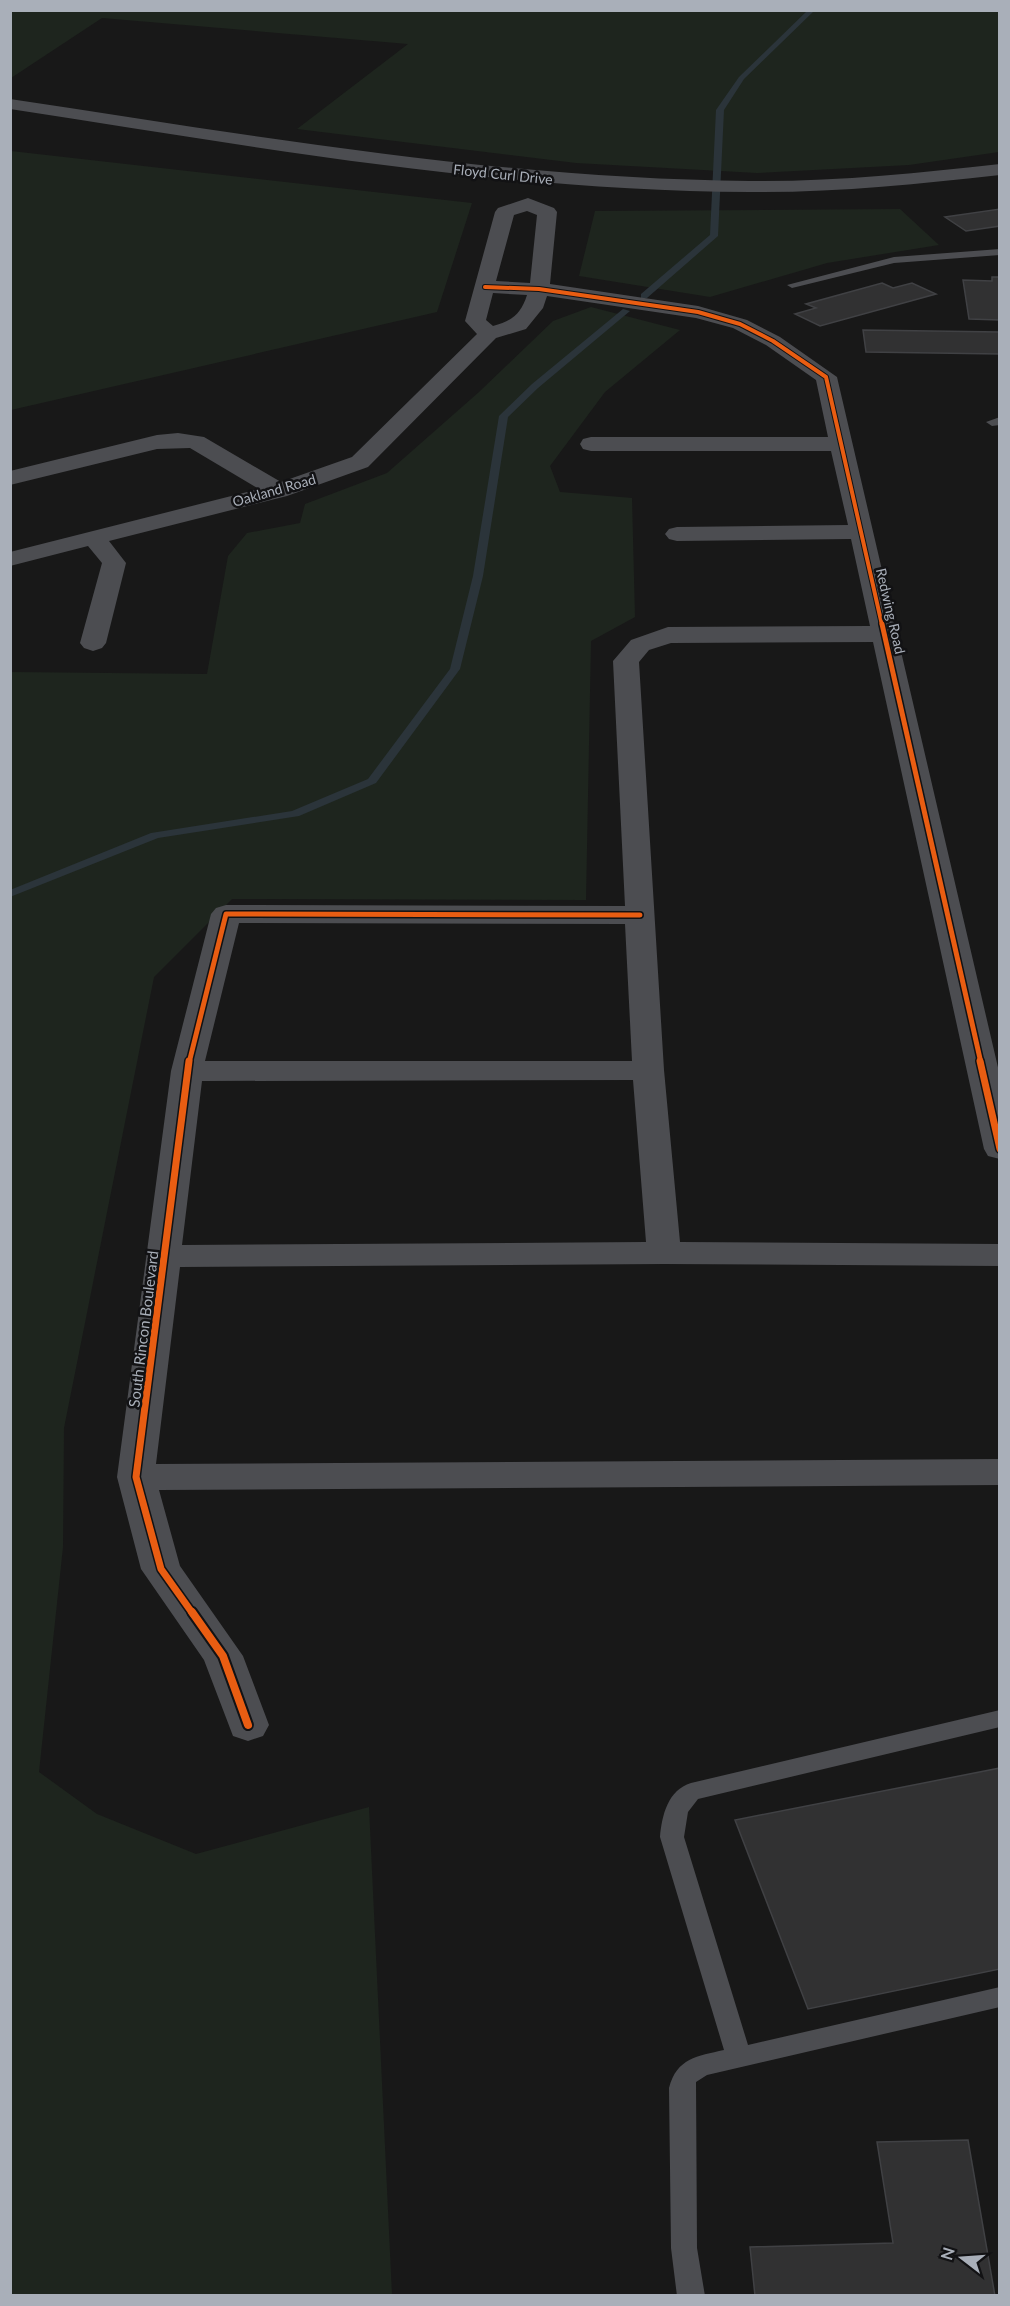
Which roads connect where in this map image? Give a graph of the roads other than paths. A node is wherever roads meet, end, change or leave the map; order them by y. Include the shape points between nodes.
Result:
1 (10, 104) edge
2 (10, 118) edge
3 (999, 169) edge
4 (999, 184) edge
5 (532, 191) junction
6 (760, 193) junction
7 (999, 252) edge
8 (792, 285) dead end
9 (484, 287) junction
10 (539, 290) junction
11 (489, 334) junction
12 (591, 444) dead end
13 (841, 444) junction
14 (10, 478) edge
15 (279, 490) junction
16 (861, 532) junction
17 (677, 534) dead end
18 (94, 538) junction
19 (10, 559) edge
20 (884, 634) junction
21 (93, 643) dead end
22 (640, 915) junction
23 (648, 1070) junction
24 (187, 1071) junction
25 (999, 1149) edge
26 (664, 1253) junction
27 (999, 1255) edge
28 (164, 1256) junction
29 (999, 1472) edge
30 (136, 1477) junction
31 (999, 1718) edge
32 (248, 1725) dead end
33 (999, 1997) edge
34 (739, 2058) junction
35 (691, 2295) edge

1 - 5 street, Floyd Curl Drive via 422,165
2 - 5 street, Floyd Curl Drive via 406,178
3 - 6 street, Floyd Curl Drive
4 - 6 street, Floyd Curl Drive via 855,197
5 - 6 street, Floyd Curl Drive
5 - 9 street via 505,212
5 - 10 street, Oakland Road via 547,212
7 - 8 lane via 894,260
9 - 10 street, Redwing Road
9 - 11 street via 475,321
10 - 11 street, Oakland Road via 533,308 519,325
10 - 13 street, Redwing Road via 698,312 740,324 826,377
11 - 15 street, Oakland Road via 360,462
12 - 13 street
13 - 16 street, Redwing Road
14 - 15 street via 178,440 196,442
15 - 18 street, Oakland Road
16 - 17 street
16 - 20 street, Redwing Road
18 - 19 street, Oakland Road
18 - 21 street via 114,563
20 - 22 street via 668,635 640,645 626,661
20 - 25 street, Redwing Road
22 - 23 street
22 - 24 street, South Rincon Boulevard via 226,914
23 - 24 street
23 - 26 street
24 - 28 street, South Rincon Boulevard
26 - 27 street
26 - 28 street
28 - 30 street, South Rincon Boulevard
29 - 30 street
30 - 32 street, South Rincon Boulevard via 161,1569 223,1656
31 - 34 lane via 691,1792 678,1804 672,1838
33 - 34 lane
34 - 35 lane via 701,2066 685,2076 682,2088 684,2248

